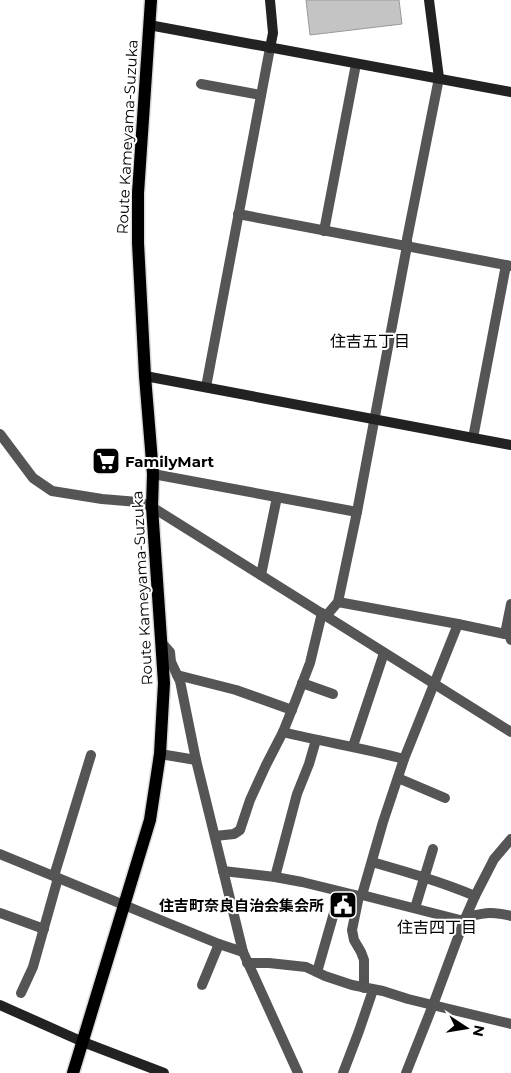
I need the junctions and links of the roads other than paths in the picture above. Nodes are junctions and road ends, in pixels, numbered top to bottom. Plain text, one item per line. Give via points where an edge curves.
1 (151, 0) edge
2 (270, 0) edge
3 (429, 0) edge
4 (149, 25) junction
5 (270, 48) junction
6 (356, 64) junction
7 (438, 78) junction
8 (201, 84) dead end
9 (511, 92) edge
10 (261, 95) junction
11 (238, 214) junction
12 (324, 231) junction
13 (407, 246) junction
14 (508, 265) edge
15 (145, 376) junction
16 (206, 387) junction
17 (373, 420) junction
18 (0, 434) edge
19 (473, 438) junction
20 (511, 446) edge
21 (153, 474) junction
22 (276, 497) junction
23 (152, 507) junction
24 (357, 512) junction
25 (262, 575) junction
26 (338, 602) junction
27 (511, 604) edge
28 (324, 615) junction
29 (458, 624) junction
30 (508, 637) edge
31 (162, 643) junction
32 (384, 653) junction
33 (177, 675) junction
34 (302, 683) junction
35 (433, 684) junction
36 (333, 694) dead end
37 (292, 710) junction
38 (283, 732) junction
39 (511, 732) edge
40 (316, 740) junction
41 (353, 746) junction
42 (160, 754) junction
43 (92, 755) dead end
44 (404, 759) junction
45 (196, 760) junction
46 (398, 778) junction
47 (445, 798) dead end
48 (215, 836) junction
49 (511, 839) edge
50 (433, 849) dead end
51 (0, 854) edge
52 (372, 862) junction
53 (223, 871) junction
54 (56, 877) junction
55 (275, 877) junction
56 (424, 877) junction
57 (340, 892) junction
58 (360, 896) junction
59 (475, 896) junction
60 (125, 906) junction
61 (415, 908) junction
62 (0, 913) edge
63 (511, 916) edge
64 (465, 919) junction
65 (44, 929) junction
66 (219, 944) junction
67 (242, 952) junction
68 (247, 963) junction
69 (317, 972) junction
70 (202, 985) dead end
71 (368, 989) junction
72 (21, 993) dead end
73 (0, 1005) edge
74 (434, 1005) junction
75 (511, 1024) edge
76 (83, 1042) junction
77 (73, 1073) edge
78 (164, 1073) edge
79 (298, 1073) edge
80 (342, 1073) edge
81 (406, 1073) edge

1 - 4 main road, Route Kameyama-Suzuka
2 - 5 street via 273,33
3 - 7 street
4 - 5 street
4 - 15 main road, Route Kameyama-Suzuka via 138,193
5 - 6 street
5 - 10 street
6 - 7 street
6 - 12 street
7 - 9 street
7 - 13 street
8 - 10 street
10 - 11 street
11 - 12 street
11 - 16 street
12 - 13 street
13 - 14 street
13 - 17 street
14 - 19 street
15 - 16 street
15 - 21 main road, Route Kameyama-Suzuka
16 - 17 street
17 - 19 street
17 - 24 street
18 - 23 street via 33,478 52,491 138,502
19 - 20 street
21 - 22 street
21 - 23 main road, Route Kameyama-Suzuka
22 - 24 street
22 - 25 street
23 - 25 street
23 - 31 main road, Route Kameyama-Suzuka
24 - 26 street
25 - 28 street
26 - 28 street
26 - 29 street
27 - 30 street
28 - 32 street
28 - 34 street
29 - 30 street
29 - 35 street
31 - 33 street via 170,652
31 - 42 main road, Route Kameyama-Suzuka via 164,683
32 - 35 street
32 - 41 street
33 - 37 street via 236,690
33 - 45 street
34 - 36 street
34 - 37 street
35 - 39 street
35 - 44 street
37 - 38 street
38 - 40 street
38 - 48 street via 250,800 240,830
40 - 41 street
40 - 55 street via 297,794
41 - 44 street
42 - 45 street
42 - 60 main road, Route Kameyama-Suzuka via 150,820
43 - 54 street
44 - 46 street
45 - 48 street
46 - 47 street
46 - 52 street
48 - 53 street
49 - 59 street via 494,860
50 - 56 street
51 - 54 street
52 - 56 street
52 - 58 street
53 - 55 street
53 - 67 street
54 - 60 street
54 - 65 street
55 - 57 street
56 - 59 street
56 - 61 street
57 - 58 street
57 - 69 street
58 - 61 street
58 - 71 street via 352,930 364,960
59 - 64 street
60 - 66 street
60 - 76 main road, Route Kameyama-Suzuka
61 - 64 street
62 - 65 street
63 - 64 street via 487,912
64 - 74 street
65 - 72 street
66 - 67 street
66 - 70 street
67 - 68 street
68 - 69 street via 306,967
68 - 79 street
69 - 71 street
71 - 74 street
71 - 80 street via 359,1032
73 - 76 street
74 - 75 street
74 - 81 street
76 - 77 main road, Route Kameyama-Suzuka
76 - 78 street

